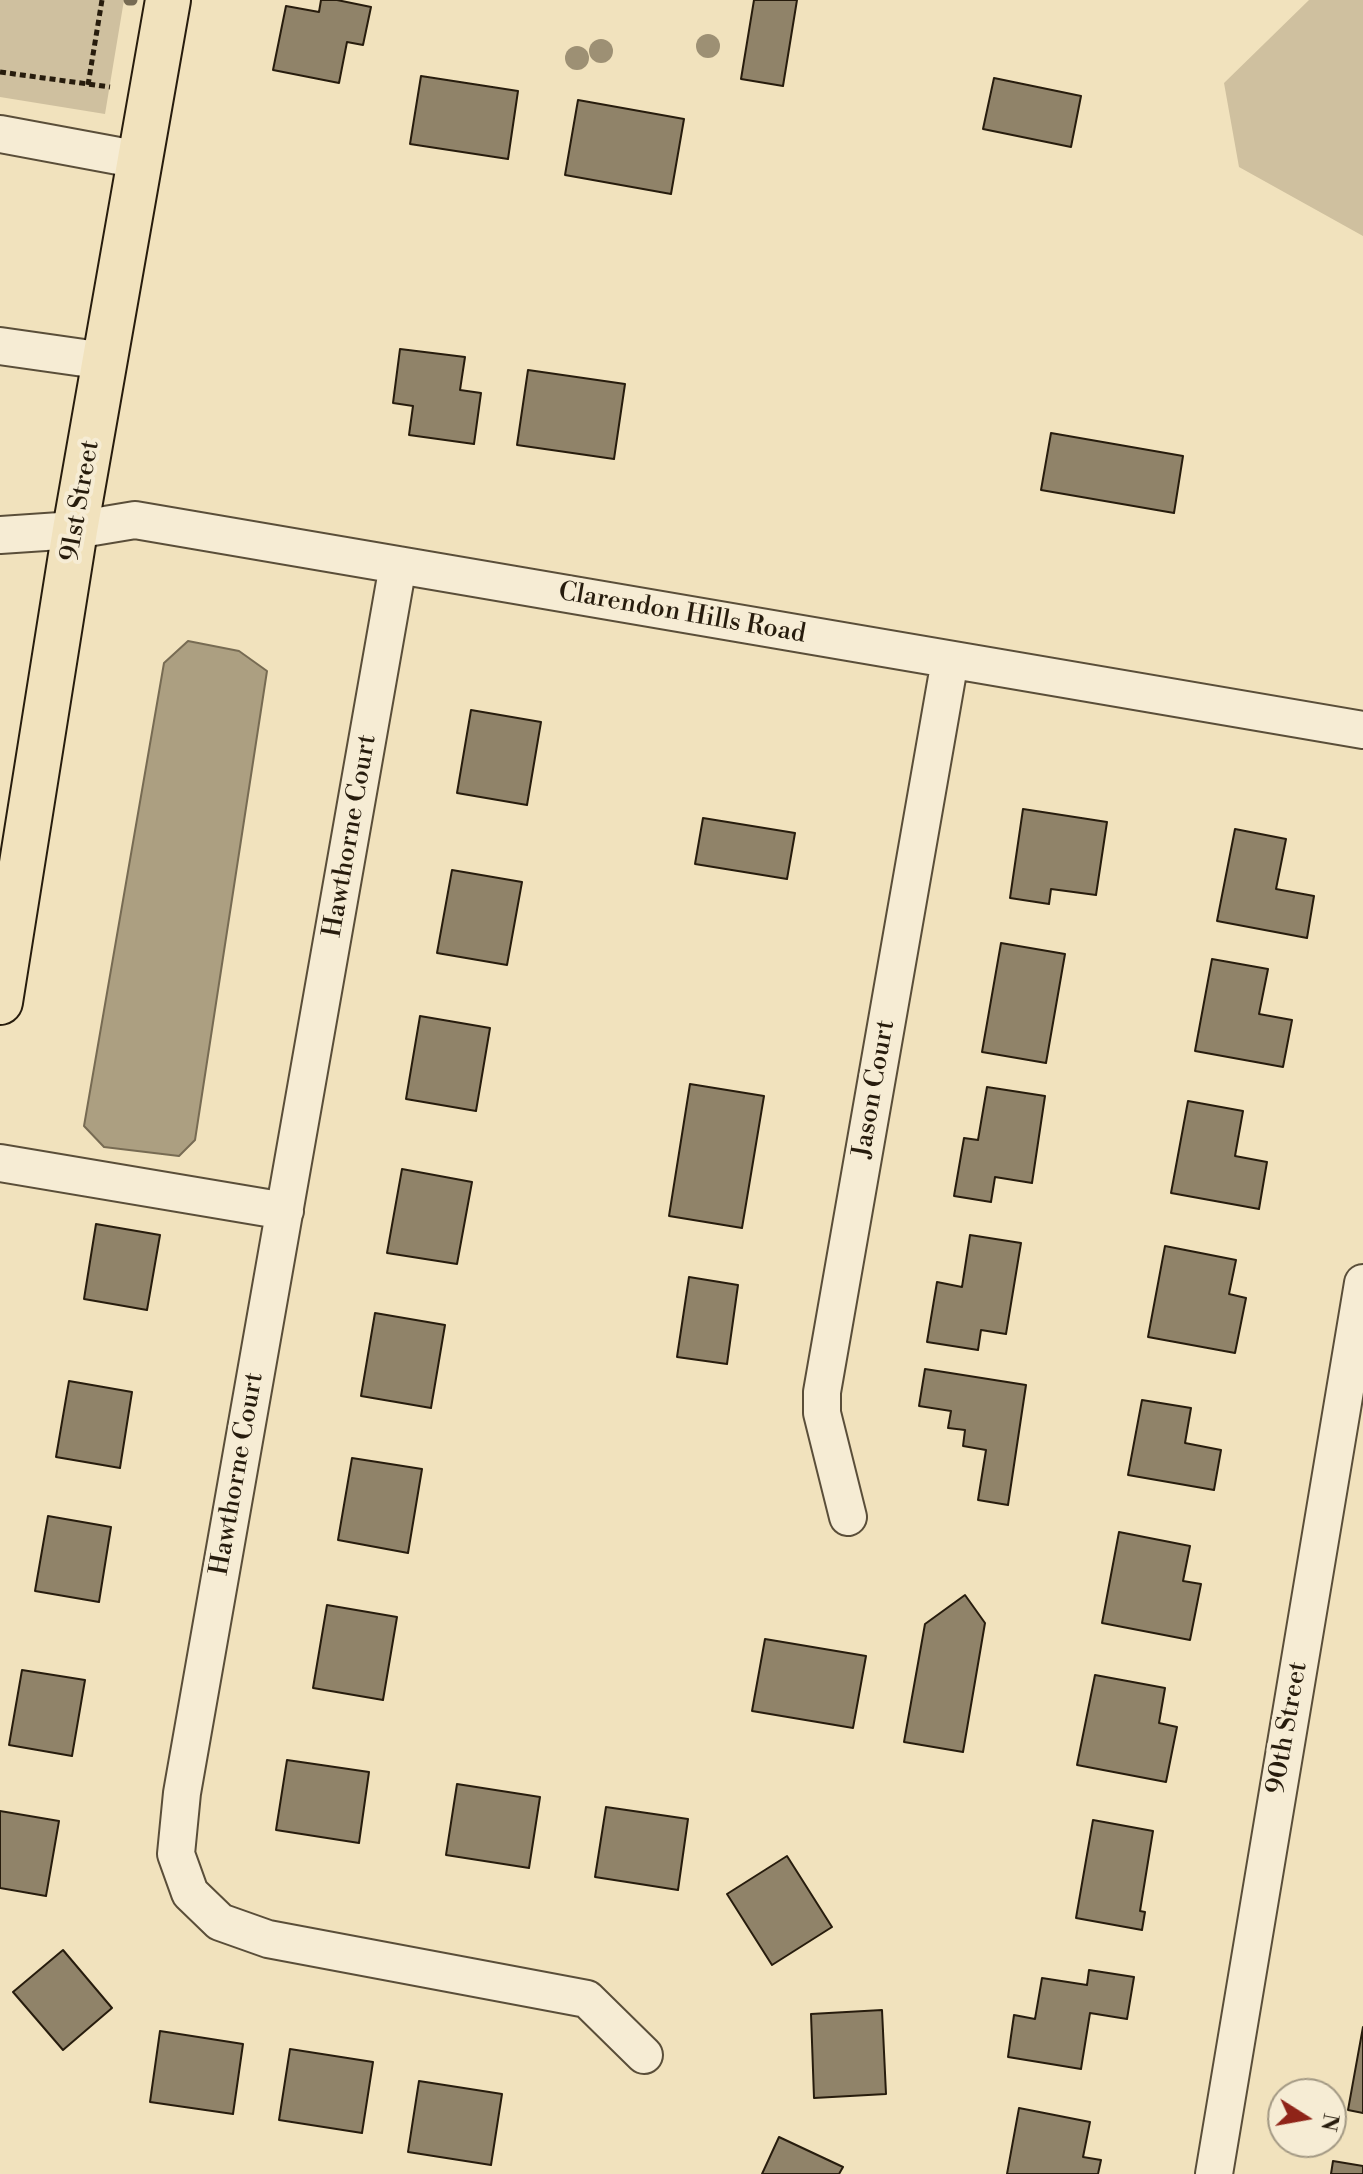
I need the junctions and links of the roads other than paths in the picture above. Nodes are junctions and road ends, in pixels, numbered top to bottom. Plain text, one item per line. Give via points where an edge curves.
1 (168, 0) edge
2 (0, 134) edge
3 (140, 160) junction
4 (0, 346) edge
5 (105, 361) junction
6 (75, 530) junction
7 (0, 535) edge
8 (398, 565) junction
9 (950, 660) junction
10 (1363, 730) edge
11 (0, 1002) edge
12 (0, 1163) edge
13 (285, 1211) junction
14 (1363, 1283) edge
15 (848, 1517) dead end
16 (644, 2055) dead end
17 (1214, 2174) edge

1 - 3 main road, 91st Street
2 - 3 street
3 - 5 main road, 91st Street
4 - 5 street
5 - 6 main road, 91st Street
6 - 7 street, Clarendon Hills Road
6 - 8 street, Clarendon Hills Road via 135,520
6 - 11 main road, 91st Street
8 - 9 street, Clarendon Hills Road
8 - 13 street, Hawthorne Court
9 - 10 street, Clarendon Hills Road
9 - 15 street, Jason Court via 822,1392 822,1413
12 - 13 street
13 - 16 street, Hawthorne Court via 182,1793 176,1854 190,1893 220,1922 268,1939 587,1999
14 - 17 street, 90th Street

